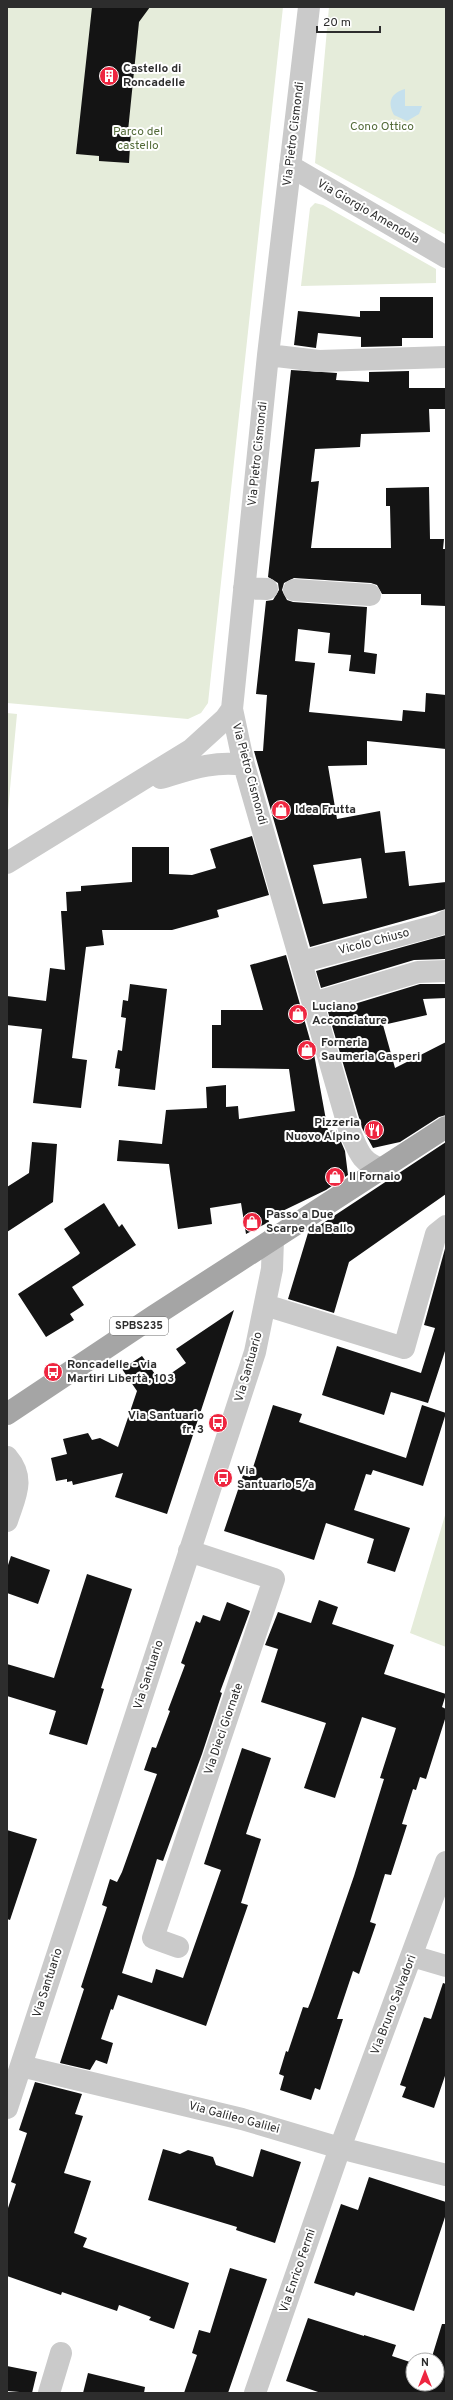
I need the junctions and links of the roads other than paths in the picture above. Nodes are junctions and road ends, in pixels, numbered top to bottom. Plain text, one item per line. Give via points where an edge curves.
1 (309, 7) edge
2 (290, 166) junction
3 (446, 257) edge
4 (268, 356) junction
5 (446, 357) edge
6 (244, 588) junction
7 (267, 589) dead end
8 (294, 590) dead end
9 (370, 594) dead end
10 (232, 709) junction
11 (236, 733) junction
12 (205, 765) junction
13 (244, 765) junction
14 (122, 793) junction
15 (7, 863) edge
16 (446, 921) edge
17 (301, 962) junction
18 (446, 970) edge
19 (313, 1003) junction
20 (446, 1127) edge
21 (381, 1169) junction
22 (446, 1226) edge
23 (273, 1239) junction
24 (265, 1305) junction
25 (7, 1414) edge
26 (7, 1457) edge
27 (7, 1521) edge
28 (189, 1551) junction
29 (446, 1862) edge
30 (178, 1947) dead end
31 (412, 1956) junction
32 (446, 1966) edge
33 (21, 2066) junction
34 (7, 2108) edge
35 (340, 2148) junction
36 (446, 2175) edge
37 (61, 2353) dead end
38 (49, 2393) edge
39 (255, 2393) edge

1 - 2 street, Via Pietro Cismondi
2 - 3 street, Via Giorgio Amendola
2 - 4 street, Via Pietro Cismondi
4 - 5 street via 319,361
4 - 6 street, Via Pietro Cismondi
6 - 7 street
6 - 10 street, Via Pietro Cismondi
8 - 9 street
10 - 11 street, Via Pietro Cismondi
10 - 14 street via 192,750
11 - 12 street via 229,752
11 - 13 street, Via Pietro Cismondi
12 - 13 street
12 - 14 street
13 - 17 street, Via Pietro Cismondi
14 - 15 street
16 - 17 street, Vicolo Chiuso
17 - 19 street, Via Pietro Cismondi
18 - 19 street via 418,972
19 - 21 street, Via Pietro Cismondi via 350,1132 360,1155 368,1164
20 - 21 main road, SPBS235
21 - 23 main road, SPBS235
22 - 24 street via 436,1234 404,1348
23 - 24 street, Via Santuario via 272,1269
23 - 25 main road, SPBS235
24 - 28 street, Via Santuario via 255,1352
26 - 27 street via 15,1467 19,1482
28 - 30 street, Via Dieci Giornate via 274,1579 153,1938
28 - 33 street, Via Santuario
29 - 31 street, Via Bruno Salvadori
31 - 32 street
31 - 35 street, Via Bruno Salvadori
33 - 34 street, Via Santuario
33 - 35 street, Via Galileo Galilei via 242,2119
35 - 36 street, Via Galileo Galilei
35 - 39 street, Via Enrico Fermi
37 - 38 street

